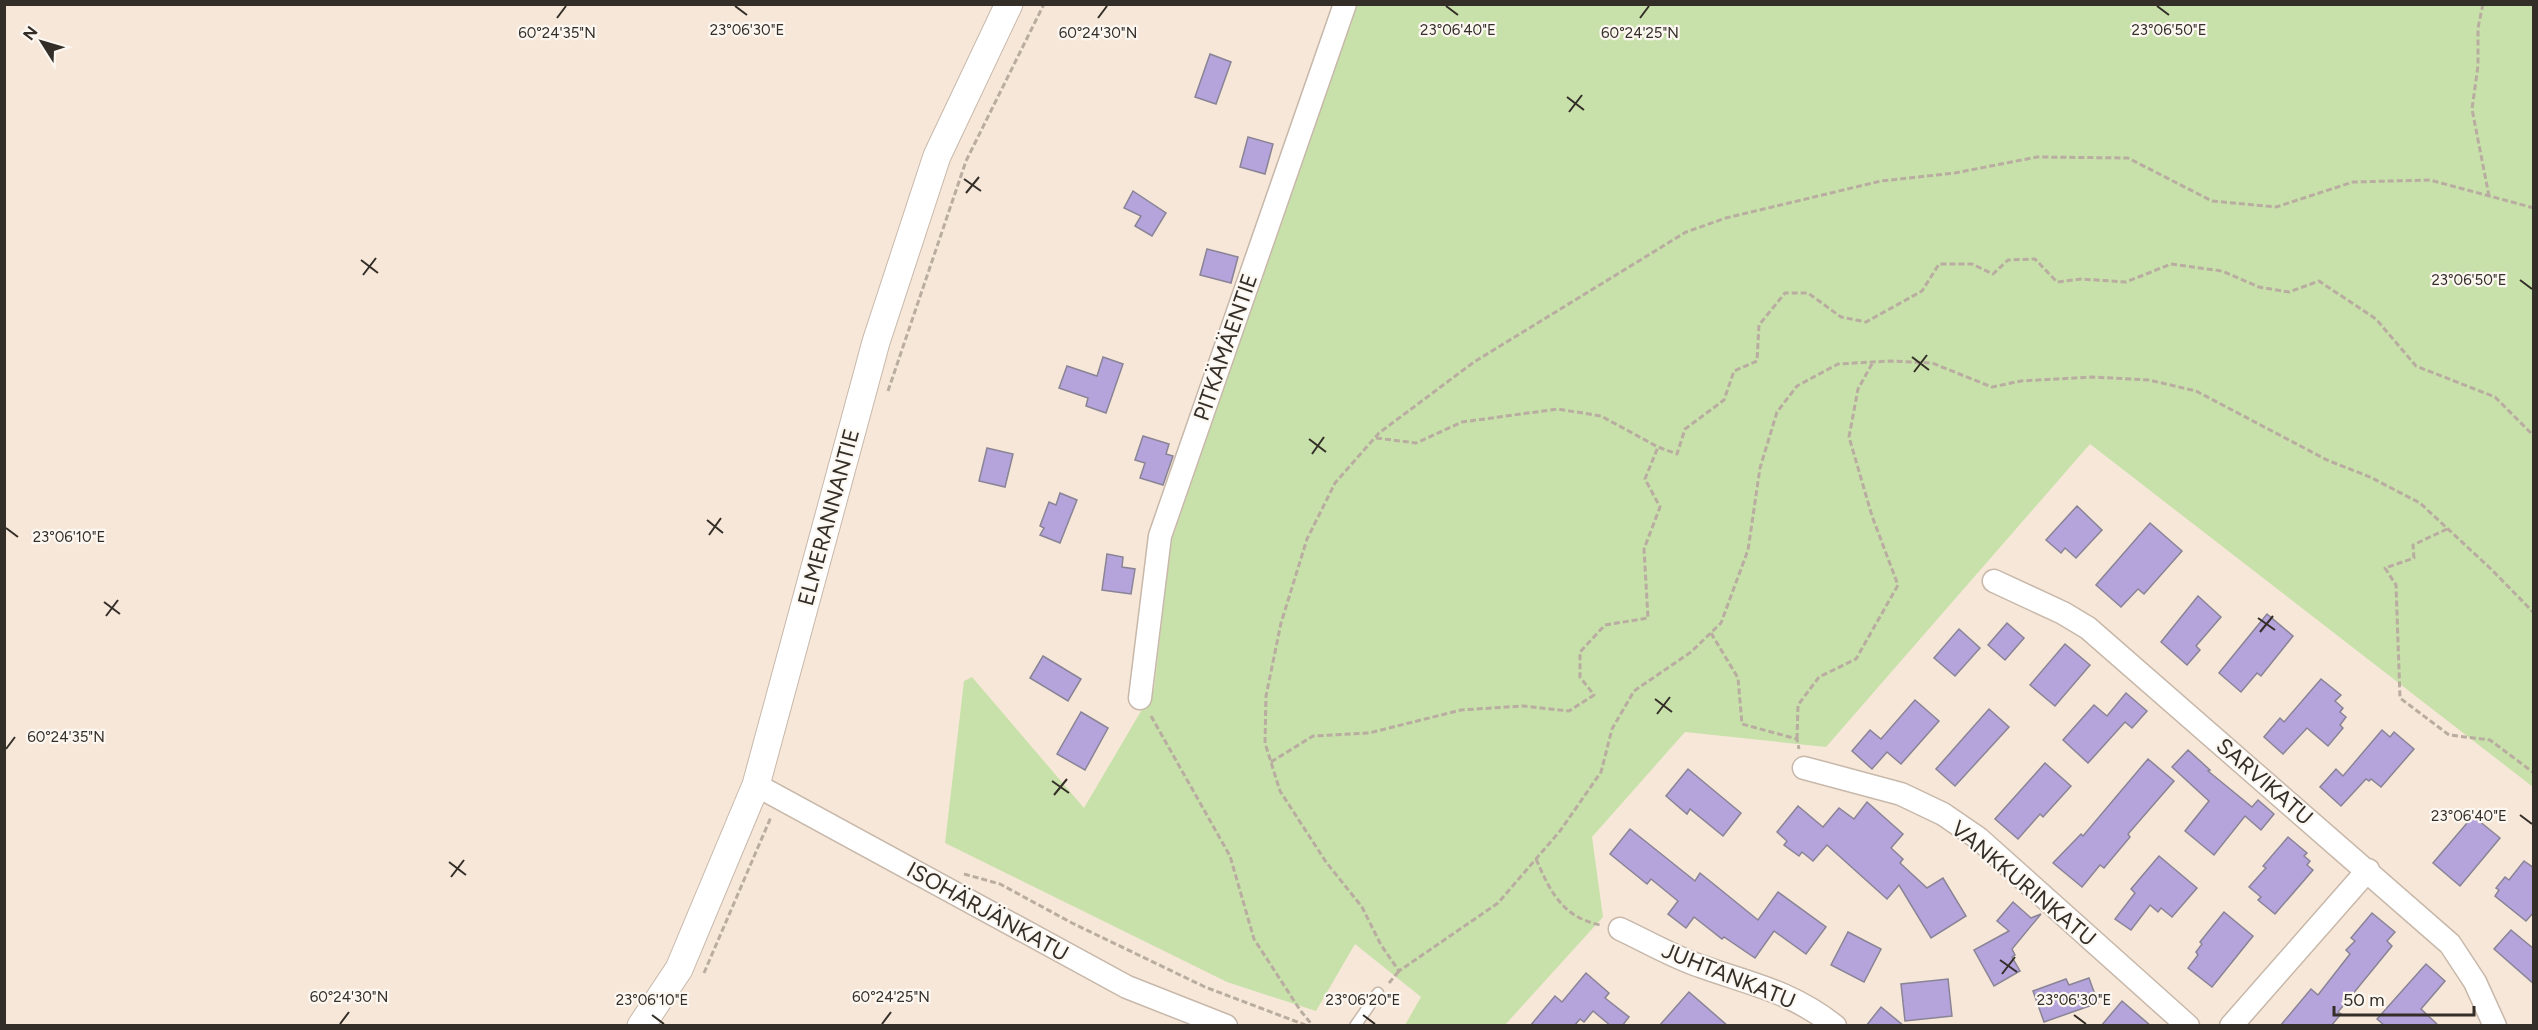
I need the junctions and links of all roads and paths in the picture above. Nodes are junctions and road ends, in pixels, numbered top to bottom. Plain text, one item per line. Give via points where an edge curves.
1 (1009, 4) edge
2 (1044, 4) edge
3 (1346, 4) edge
4 (2483, 4) edge
5 (2488, 196) junction
6 (2534, 208) edge
7 (1873, 362) junction
8 (885, 402) dead end
9 (2534, 436) edge
10 (1376, 438) junction
11 (1658, 447) junction
12 (2447, 528) junction
13 (1994, 581) dead end
14 (2534, 613) edge
15 (1711, 633) junction
16 (1140, 698) joint
17 (1797, 739) junction
18 (1271, 762) junction
19 (1804, 768) joint
20 (2534, 773) edge
21 (767, 791) junction
22 (1536, 859) junction
23 (2368, 870) junction
24 (962, 873) dead end
25 (1620, 929) joint
26 (701, 980) dead end
27 (1378, 993) dead end
28 (641, 1026) edge
29 (1226, 1026) edge
30 (1308, 1026) edge
31 (1313, 1026) edge
32 (1355, 1026) edge
33 (1835, 1026) edge
34 (2188, 1026) edge
35 (2231, 1026) edge
36 (2495, 1026) edge

1 - 21 street, ELMERANNANTIE via 937,156 876,342
2 - 8 path via 966,161
3 - 16 street, PITKÄMÄENTIE via 1160,536
4 - 5 path via 2472,109
5 - 6 path
5 - 10 path via 2430,180 2353,182 2276,207 2212,201 2128,159 2105,158 2037,157 1955,173 1881,181 1726,218 1686,232 1474,362
7 - 12 path via 1932,363 1992,387 2021,381 2091,377 2149,380 2196,391 2327,460 2420,503
7 - 15 path via 1838,364 1797,386 1777,412 1760,468 1748,550 1721,623
7 - 17 path via 1858,389 1849,437 1898,585 1856,659 1819,677 1798,705
9 - 11 path via 2495,398 2416,366 2376,319 2319,281 2289,292 2259,287 2222,271 2171,264 2126,282 2057,282 2035,259 2008,260 1993,274 1972,264 1939,264 1922,291 1866,322 1841,316 1808,293 1785,293 1759,325 1757,361 1734,371 1724,400 1685,429 1677,454
10 - 11 path via 1416,442 1462,423 1558,409 1601,416
10 - 18 path via 1335,483 1307,539 1281,623 1266,696 1265,743
11 - 18 path via 1645,479 1660,507 1644,549 1648,618 1605,625 1580,652 1580,677 1594,695 1569,711 1523,706 1461,710 1370,733 1313,736
12 - 14 path
12 - 20 path via 2413,544 2414,558 2385,568 2396,585 2400,698 2449,735 2490,740
13 - 23 street, SARVIKATU via 2088,628
15 - 17 path via 1738,678 1742,724
15 - 22 path via 1691,652 1634,691 1612,729 1601,772
16 - 31 path via 1230,856 1254,939
17 - 19 path
18 - 22 path via 1280,791 1326,862 1362,907 1399,971 1498,903
19 - 34 street, VANKKURINKATU via 1901,794 1943,814 1978,838
21 - 26 path via 767,830
21 - 28 street, ELMERANNANTIE via 679,969
21 - 29 street, ISOHÄRJÄNKATU via 1127,987
22 - 25 path via 1553,897 1585,922
23 - 35 street
23 - 36 street, SARVIKATU via 2450,944 2475,982
24 - 30 path via 1000,884 1205,987
25 - 33 street, JUHTANKATU via 1699,966 1754,982 1814,1009
27 - 32 lane

